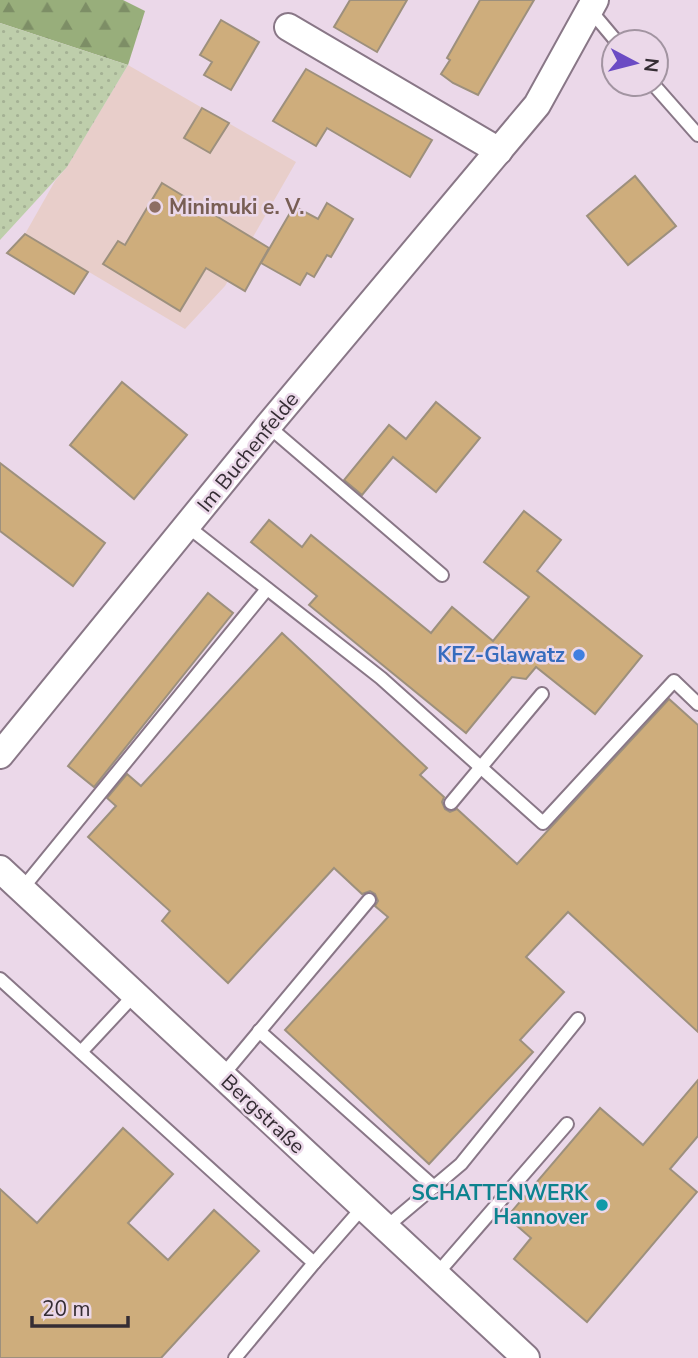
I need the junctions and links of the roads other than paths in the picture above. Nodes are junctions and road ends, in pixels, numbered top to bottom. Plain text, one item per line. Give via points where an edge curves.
1 (593, 6) edge
2 (288, 27) dead end
3 (608, 28) edge
4 (665, 98) edge
5 (698, 135) edge
6 (499, 151) junction
7 (268, 426) junction
8 (187, 526) junction
9 (442, 575) dead end
10 (267, 589) junction
11 (542, 694) dead end
12 (698, 704) edge
13 (0, 755) edge
14 (480, 767) junction
15 (450, 803) dead end
16 (8, 883) edge
17 (369, 900) dead end
18 (0, 979) edge
19 (135, 994) junction
20 (578, 1019) dead end
21 (259, 1031) junction
22 (81, 1052) junction
23 (222, 1076) junction
24 (568, 1124) dead end
25 (434, 1186) junction
26 (363, 1207) junction
27 (385, 1228) junction
28 (314, 1263) junction
29 (436, 1275) junction
30 (235, 1358) edge
31 (526, 1358) edge

1 - 3 lane
1 - 6 street, Im Buchenfelde via 537,106
2 - 6 street
4 - 5 lane
6 - 7 street, Im Buchenfelde
7 - 8 street, Im Buchenfelde
7 - 9 lane
8 - 10 lane
8 - 13 street, Im Buchenfelde
10 - 14 lane via 381,678
10 - 16 lane
11 - 14 lane
12 - 14 lane via 674,681 543,823
14 - 15 lane
16 - 19 street, Bergstraße
17 - 21 lane
18 - 22 lane
19 - 22 lane
19 - 23 street, Bergstraße
20 - 25 lane via 461,1164
21 - 23 lane
21 - 25 lane
22 - 28 lane
23 - 26 street, Bergstraße
24 - 29 lane
25 - 27 lane
26 - 27 street, Bergstraße
26 - 28 lane
27 - 29 street, Bergstraße
28 - 30 lane
29 - 31 street, Bergstraße

